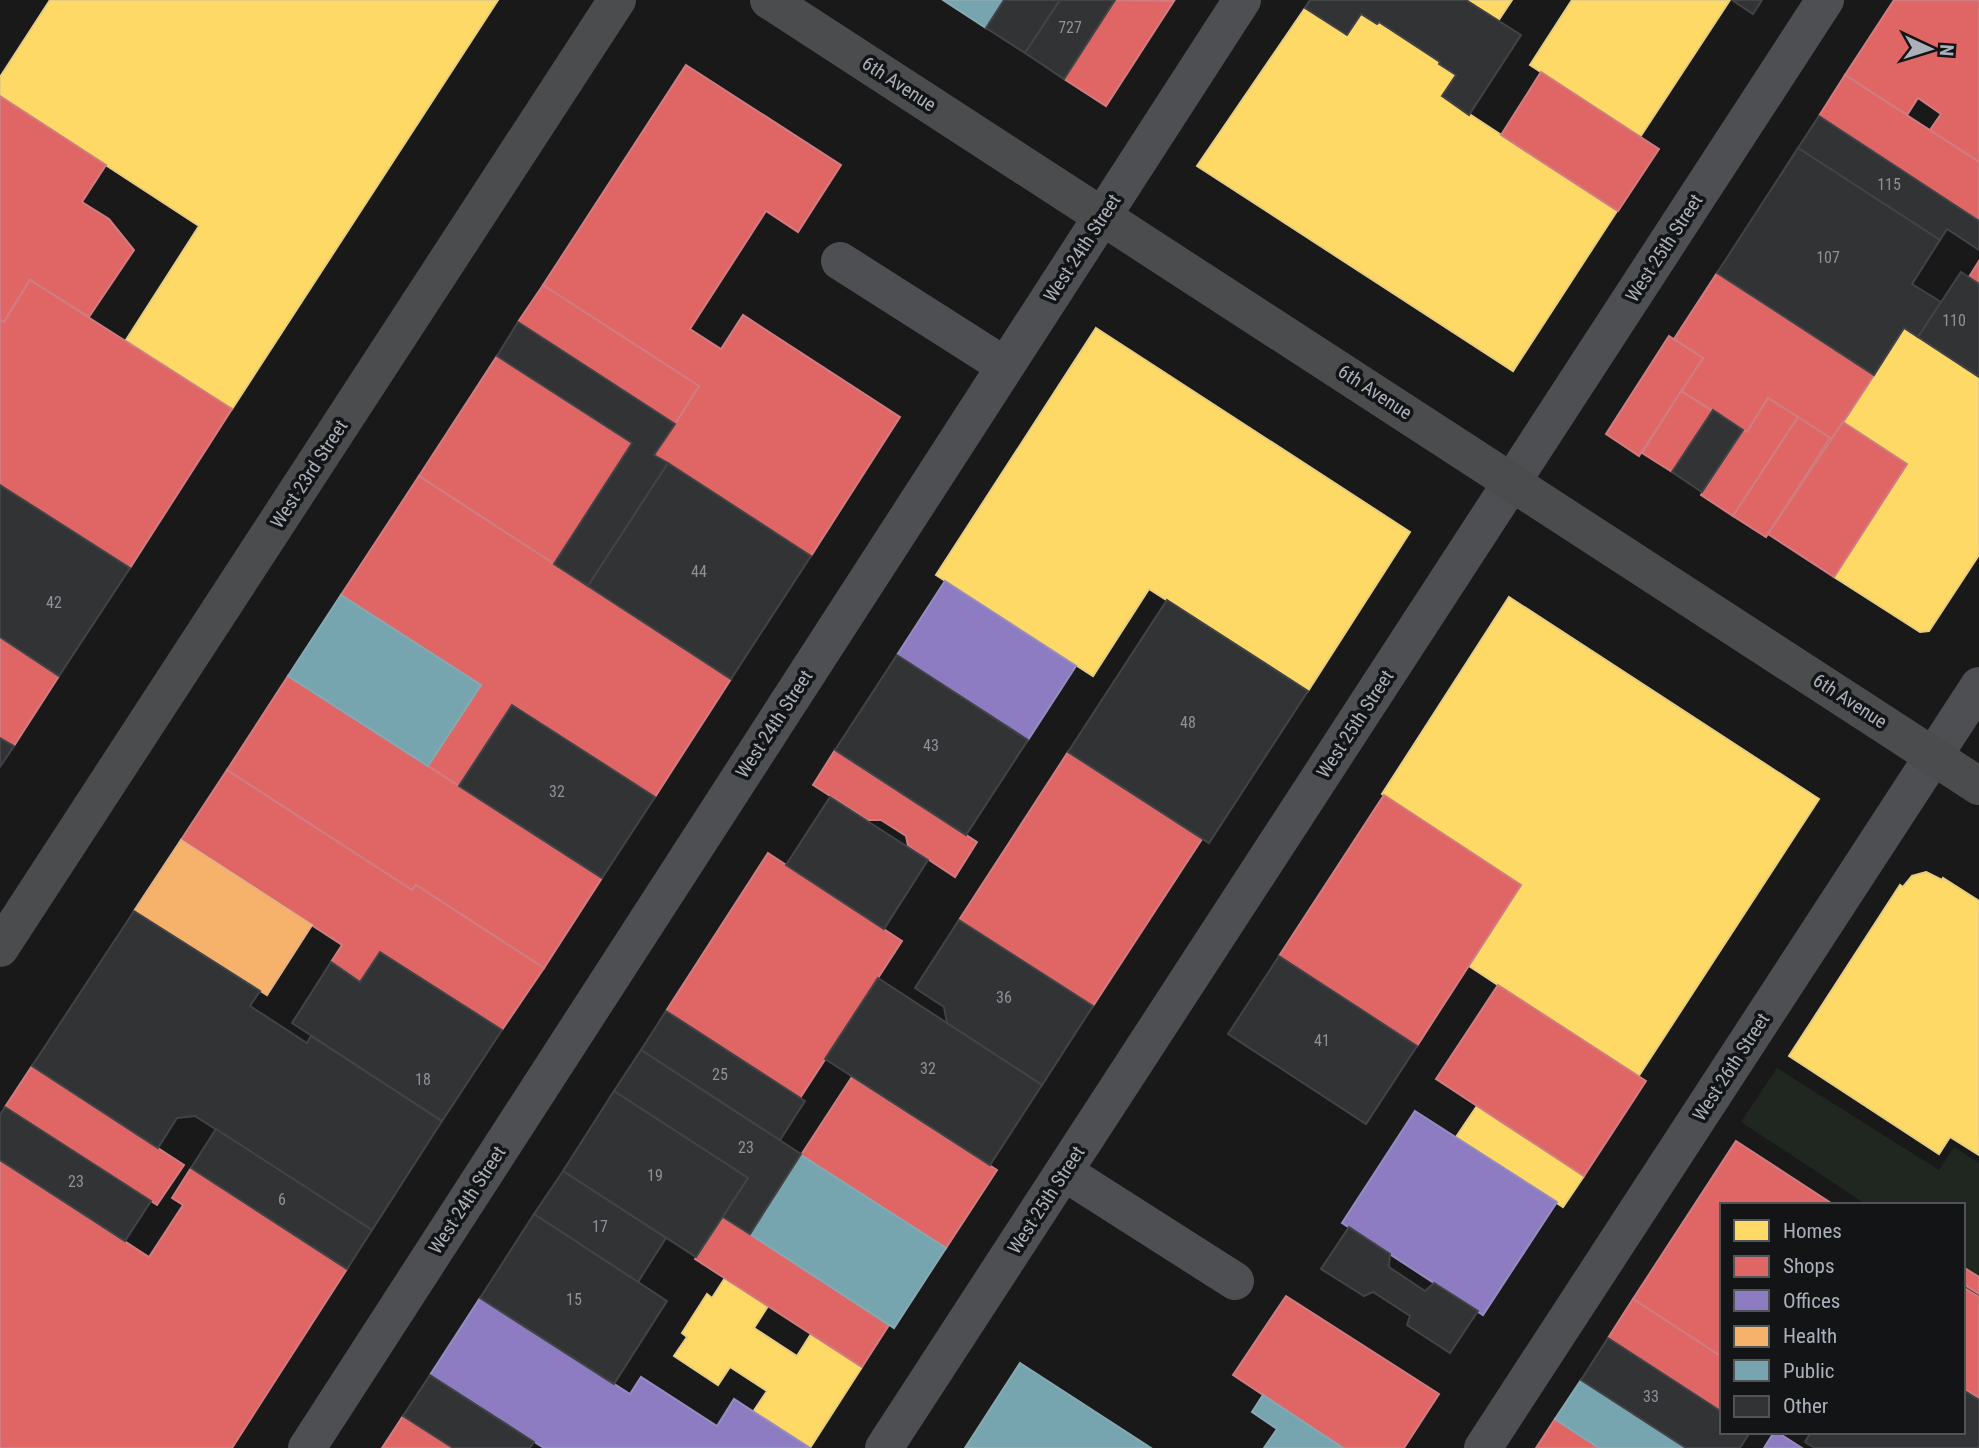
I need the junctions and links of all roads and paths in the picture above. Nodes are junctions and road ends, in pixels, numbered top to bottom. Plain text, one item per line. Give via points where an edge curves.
1 (617, 0) edge
2 (769, 0) edge
3 (1242, 0) edge
4 (1825, 0) edge
5 (1102, 216) junction
6 (840, 261) dead end
7 (1005, 366) junction
8 (1513, 481) junction
9 (1979, 686) edge
10 (1933, 755) junction
11 (1979, 786) edge
12 (0, 948) edge
13 (1064, 1172) junction
14 (1235, 1281) dead end
15 (307, 1448) edge
16 (884, 1448) edge
17 (1483, 1448) edge

1 - 12 main road, West 23rd Street
2 - 5 main road, 6th Avenue
3 - 5 street, West 24th Street
4 - 8 street, West 25th Street
5 - 7 street, West 24th Street
5 - 8 main road, 6th Avenue
6 - 7 street
7 - 15 street, West 24th Street
8 - 10 main road, 6th Avenue
8 - 13 street, West 25th Street
9 - 10 street, West 26th Street
10 - 11 main road, 6th Avenue
10 - 17 street, West 26th Street
13 - 14 street
13 - 16 street, West 25th Street

